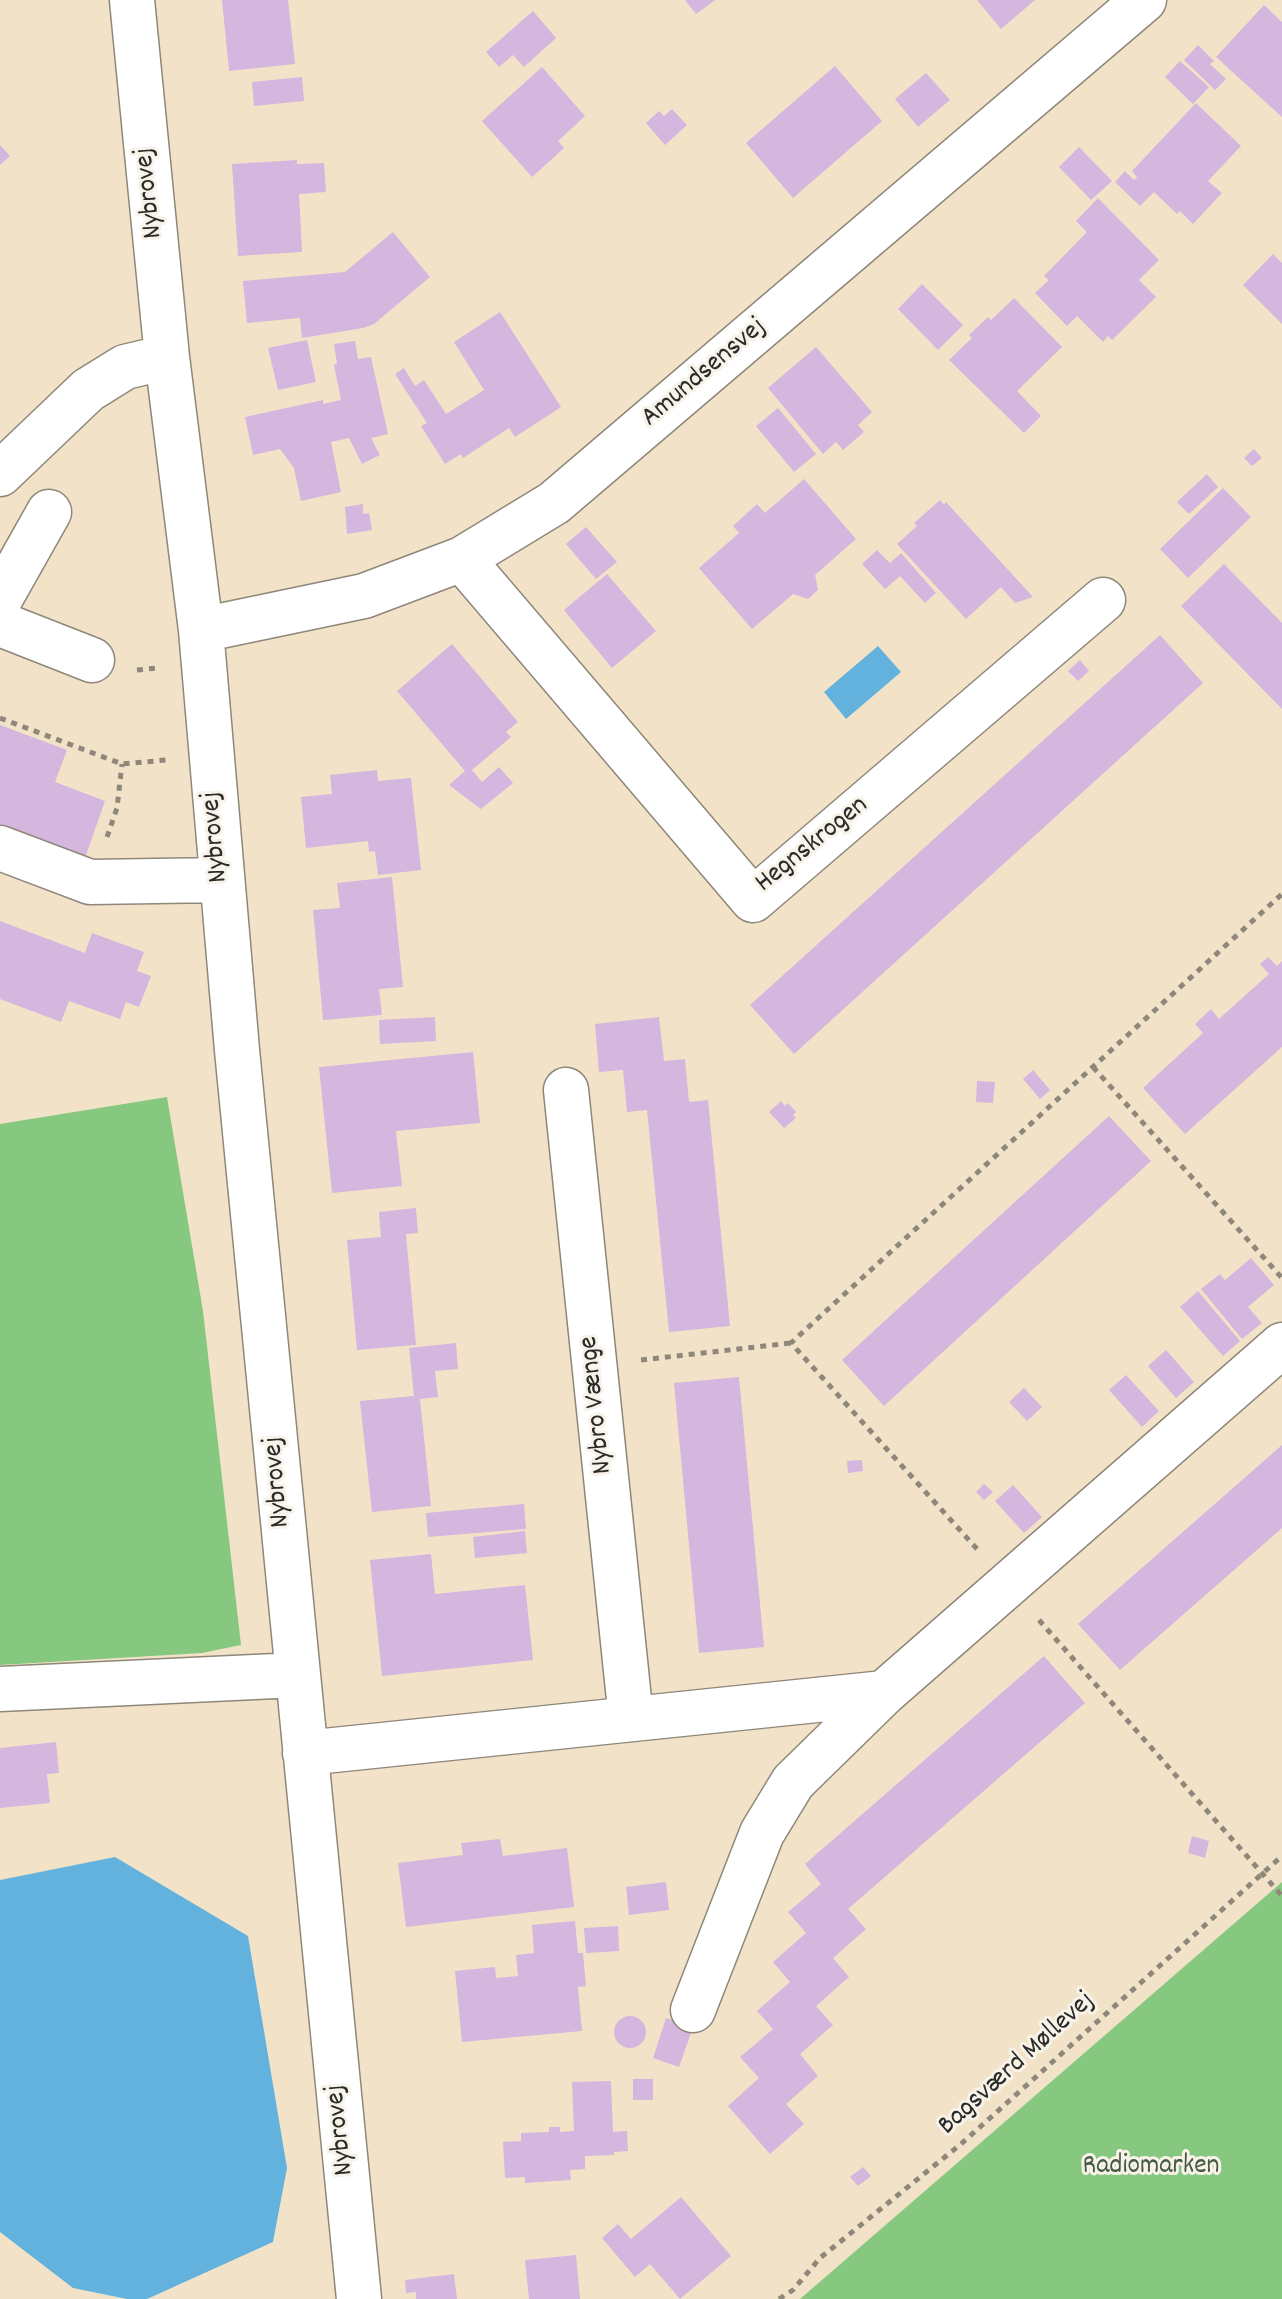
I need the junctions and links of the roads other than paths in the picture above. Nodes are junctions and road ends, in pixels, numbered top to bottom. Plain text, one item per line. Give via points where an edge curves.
1 (132, 0) edge
2 (1144, 0) edge
3 (167, 357) junction
4 (0, 474) edge
5 (49, 512) dead end
6 (462, 559) junction
7 (0, 599) edge
8 (1103, 600) dead end
9 (0, 624) edge
10 (202, 647) junction
11 (92, 660) road end
12 (0, 848) edge
13 (221, 880) junction
14 (566, 1090) dead end
15 (1282, 1345) edge
16 (297, 1675) junction
17 (0, 1689) edge
18 (884, 1693) junction
19 (631, 1719) junction
20 (305, 1753) junction
21 (693, 2010) dead end
22 (359, 2299) edge

1 - 3 street, Nybrovej
2 - 6 street, Amundsensvej via 554,503
3 - 4 street via 125,367 88,390
3 - 10 street, Nybrovej
5 - 7 street
6 - 8 street, Hegnskrogen via 753,900
6 - 10 street, Amundsensvej
9 - 11 street
10 - 13 street, Nybrovej
12 - 13 street via 90,882
13 - 16 street, Nybrovej
14 - 19 street, Nybro Vænge
15 - 18 street
16 - 17 street
16 - 20 street, Nybrovej
18 - 19 street
18 - 21 street via 793,1782 762,1833
19 - 20 street
20 - 22 street, Nybrovej

